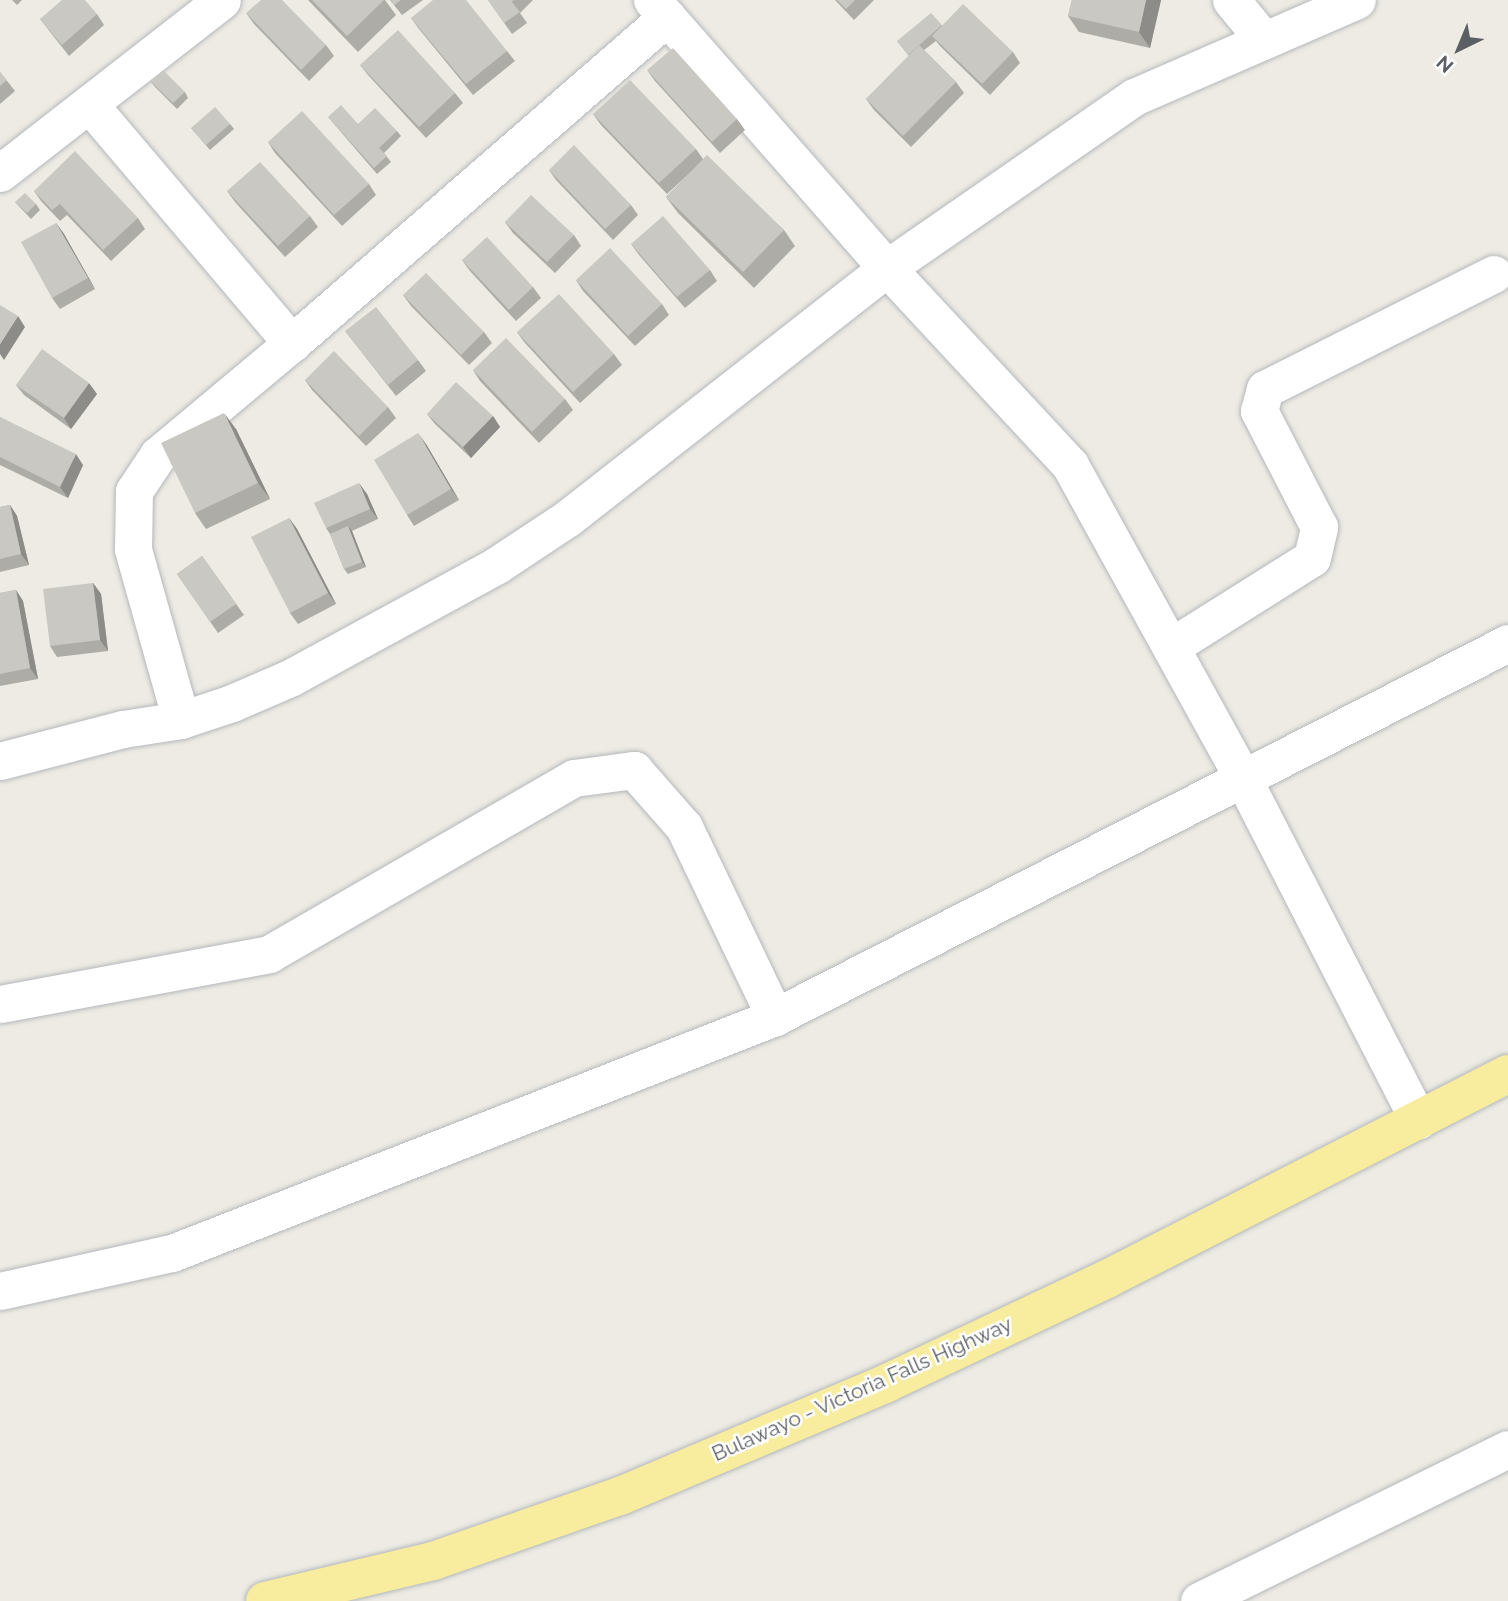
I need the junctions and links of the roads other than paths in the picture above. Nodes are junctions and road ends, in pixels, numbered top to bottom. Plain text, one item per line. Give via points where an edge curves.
1 (1231, 0) edge
2 (1357, 0) edge
3 (203, 6) edge
4 (659, 8) edge
5 (1264, 40) junction
6 (89, 104) junction
7 (0, 173) edge
8 (887, 268) junction
9 (1494, 274) dead end
10 (292, 344) junction
11 (1508, 643) edge
12 (1172, 646) junction
13 (181, 720) junction
14 (0, 761) edge
15 (1242, 777) junction
16 (0, 1004) edge
17 (775, 1017) junction
18 (1508, 1074) edge
19 (1418, 1120) junction
20 (0, 1290) edge
21 (1508, 1449) edge
22 (265, 1601) edge
23 (1199, 1601) edge

1 - 5 street
2 - 5 street
3 - 6 street
4 - 8 street
4 - 10 street
5 - 8 street via 1135,97
6 - 7 street
6 - 10 street
8 - 12 street via 1070,466
8 - 13 street via 568,518 497,565 292,677
9 - 12 street via 1265,389 1259,411 1319,527 1312,558
10 - 13 street via 158,455 134,491 133,549
11 - 15 street
12 - 15 street
13 - 14 street via 123,729
15 - 17 street
15 - 19 street
16 - 17 street via 269,954 574,778 634,770 684,827
17 - 20 street via 172,1253
18 - 19 highway, Bulawayo - Victoria Falls Highway
19 - 22 highway, Bulawayo - Victoria Falls Highway via 1107,1279 887,1383 620,1496 433,1561
21 - 23 street

